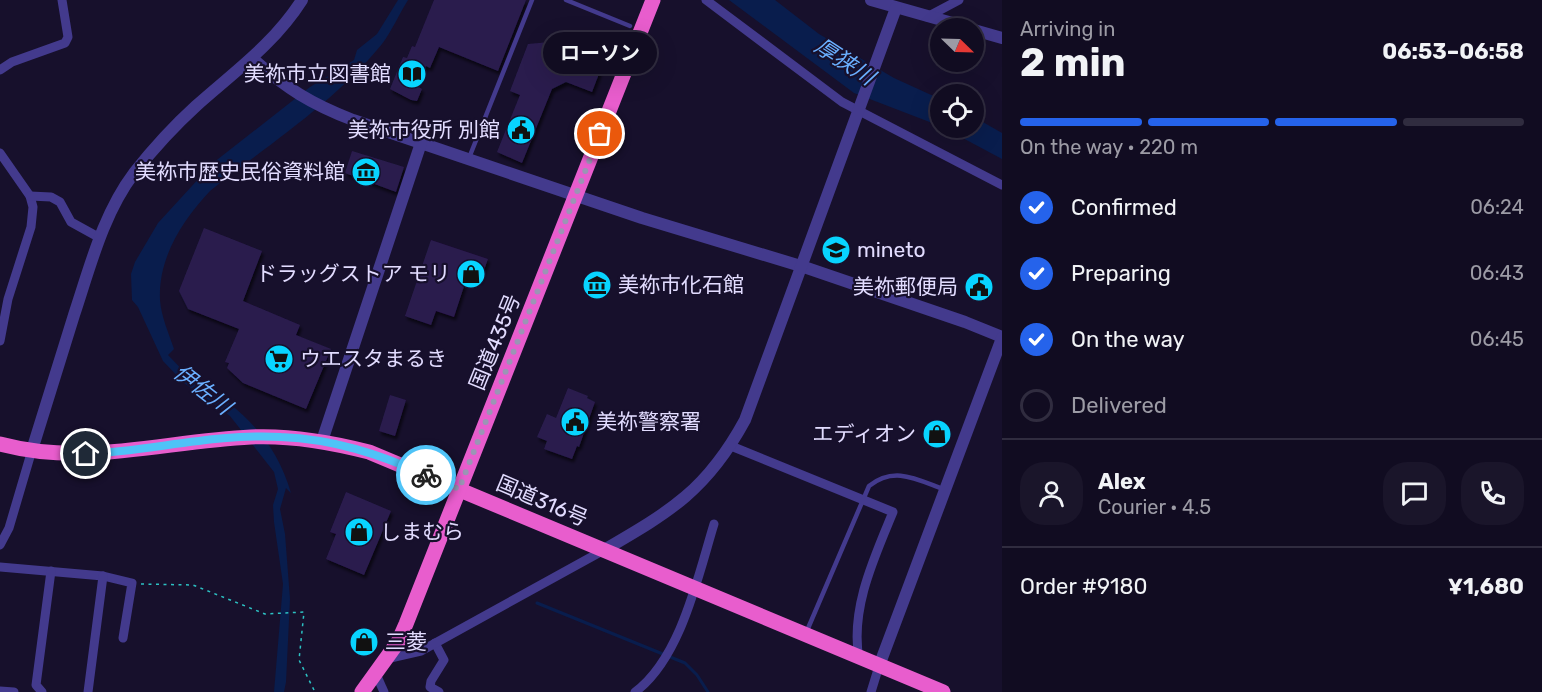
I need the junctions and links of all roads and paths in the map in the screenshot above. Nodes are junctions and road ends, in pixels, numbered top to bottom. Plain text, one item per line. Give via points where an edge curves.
1 (62, 0) edge
2 (302, 0) edge
3 (532, 0) edge
4 (566, 0) edge
5 (652, 0) edge
6 (706, 0) edge
7 (871, 0) edge
8 (959, 0) edge
9 (899, 5) edge
10 (927, 17) junction
11 (931, 18) edge
12 (630, 26) dead end
13 (984, 33) edge
14 (1002, 38) edge
15 (253, 58) junction
16 (0, 70) edge
17 (861, 107) junction
18 (421, 143) junction
19 (0, 153) edge
20 (469, 158) junction
21 (1002, 185) edge
22 (576, 194) junction
23 (30, 196) junction
24 (100, 237) junction
25 (804, 267) junction
26 (1002, 337) edge
27 (0, 341) edge
28 (322, 441) junction
29 (0, 444) edge
30 (731, 446) junction
31 (32, 450) junction
32 (459, 489) junction
33 (947, 491) junction
34 (862, 499) junction
35 (714, 524) dead end
36 (0, 545) edge
37 (604, 550) junction
38 (0, 567) edge
39 (51, 571) junction
40 (103, 576) junction
41 (132, 584) junction
42 (695, 588) junction
43 (805, 636) junction
44 (123, 638) dead end
45 (435, 644) junction
46 (386, 659) junction
47 (859, 659) junction
48 (879, 666) junction
49 (376, 674) junction
50 (0, 691) edge
51 (14, 692) edge
52 (42, 692) edge
53 (88, 692) edge
54 (315, 692) edge
55 (362, 692) edge
56 (384, 692) edge
57 (439, 692) edge
58 (635, 692) edge
59 (872, 692) edge
60 (943, 692) edge

1 - 16 street via 68,37 65,44
2 - 15 street
3 - 20 lane
4 - 12 lane
5 - 22 highway, 国道435号
6 - 17 street via 824,89
7 - 9 street
8 - 10 street
9 - 10 street
9 - 17 street
10 - 11 street
13 - 14 street
15 - 18 street via 287,89 324,109
15 - 24 street via 196,106 150,154 113,207
17 - 21 street
17 - 25 street
18 - 20 street
18 - 28 street
19 - 23 street
20 - 22 street
22 - 25 street
22 - 32 highway, 国道435号
23 - 24 street via 51,197 60,202 71,222
23 - 27 street via 32,226 8,299
24 - 31 street
25 - 26 street
25 - 30 street via 752,404
26 - 33 street
28 - 31 highway, 国道316号 via 279,436 118,453 58,454
28 - 32 highway, 国道316号 via 369,452
29 - 31 highway, 国道316号
30 - 34 street
30 - 37 street via 686,499
31 - 36 street via 9,528
32 - 37 highway, 国道316号
32 - 46 highway, 国道435号 via 398,642
33 - 34 lane via 893,474 869,486
33 - 48 street
34 - 43 lane
34 - 47 street via 893,512 867,577 856,640
35 - 42 street
37 - 42 highway, 国道316号
37 - 45 street
38 - 39 street
39 - 40 street
39 - 52 street via 36,685
40 - 41 street
40 - 53 street
41 - 44 street
41 - 54 path via 193,585 265,614 304,612 299,660
42 - 43 highway, 国道316号
42 - 58 street via 663,660
43 - 47 highway, 国道316号
45 - 46 street
45 - 57 street via 444,660 430,687
46 - 49 highway, 国道435号
47 - 48 highway, 国道316号
48 - 59 street
48 - 60 highway, 国道316号
49 - 55 highway, 国道435号
49 - 56 street
50 - 51 street

